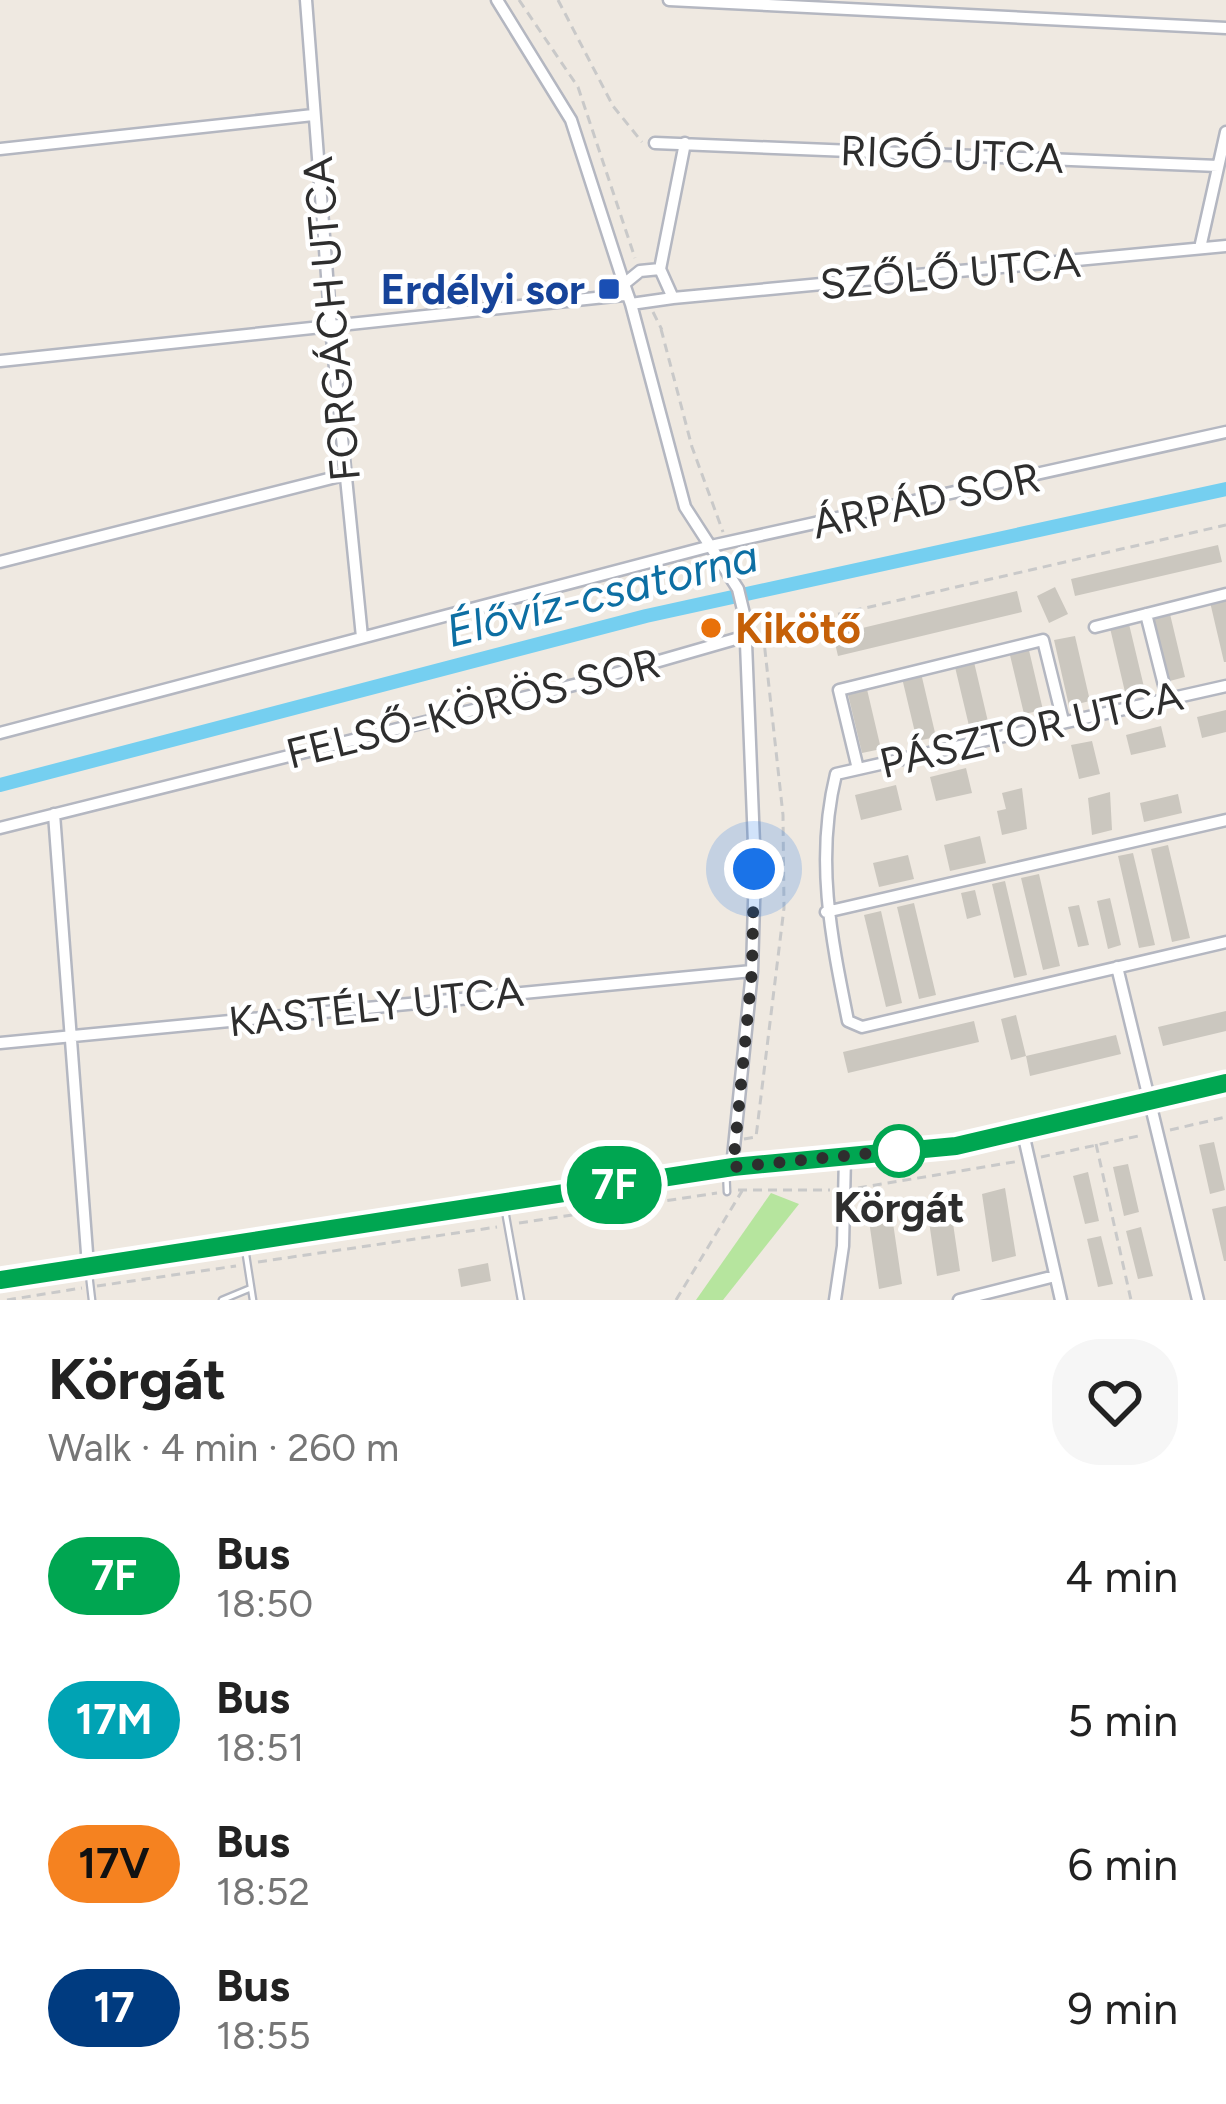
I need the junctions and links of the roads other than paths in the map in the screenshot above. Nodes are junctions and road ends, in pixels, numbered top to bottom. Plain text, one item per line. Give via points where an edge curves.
1 (307, 0) edge
2 (497, 0) edge
3 (669, 0) edge
4 (1226, 28) edge
5 (313, 115) junction
6 (1226, 132) edge
7 (655, 143) road end
8 (685, 143) junction
9 (0, 149) edge
10 (1218, 166) junction
11 (1226, 246) edge
12 (1200, 248) junction
13 (660, 269) junction
14 (626, 294) junction
15 (673, 298) junction
16 (331, 328) junction
17 (0, 361) edge
18 (1226, 432) edge
19 (344, 475) junction
20 (711, 547) junction
21 (0, 562) edge
22 (1226, 594) edge
23 (1146, 614) junction
24 (1094, 627) dead end
25 (746, 636) junction
26 (362, 637) junction
27 (1226, 686) edge
28 (1167, 697) junction
29 (1063, 721) junction
30 (0, 733) edge
31 (858, 769) junction
32 (54, 814) junction
33 (1226, 820) edge
34 (0, 828) edge
35 (826, 912) junction
36 (1226, 943) edge
37 (1117, 967) junction
38 (752, 971) junction
39 (68, 1038) junction
40 (0, 1043) edge
41 (1226, 1084) edge
42 (1153, 1100) junction
43 (1022, 1133) junction
44 (845, 1156) junction
45 (730, 1168) junction
46 (728, 1192) road end
47 (503, 1202) junction
48 (244, 1242) junction
49 (88, 1266) junction
50 (1055, 1276) junction
51 (0, 1280) edge
52 (251, 1288) junction
53 (92, 1300) edge
54 (222, 1300) edge
55 (253, 1300) edge
56 (521, 1300) edge
57 (835, 1300) edge
58 (959, 1300) edge
59 (1061, 1300) edge
60 (1198, 1300) edge

1 - 5 street, FORGÁCH UTCA
2 - 14 street via 571,120
3 - 4 street
5 - 9 street
5 - 16 street, FORGÁCH UTCA
6 - 10 street
7 - 8 street, RIGÓ UTCA
8 - 10 street, RIGÓ UTCA
8 - 13 street
10 - 12 street
11 - 12 street, SZŐLŐ UTCA
12 - 15 street, SZŐLŐ UTCA
13 - 14 street via 640,271
13 - 15 street
14 - 15 street, SZŐLŐ UTCA via 652,303
14 - 16 street, SZŐLŐ UTCA
14 - 20 street via 685,507
16 - 17 street, SZŐLŐ UTCA
16 - 19 street, FORGÁCH UTCA
18 - 20 street, ÁRPÁD SOR
19 - 21 street
19 - 26 street, FORGÁCH UTCA
20 - 25 street via 738,589
20 - 26 street, ÁRPÁD SOR
22 - 23 street
23 - 24 street
23 - 28 street
25 - 32 street, FELSŐ-KÖRÖS SOR
25 - 38 street
26 - 30 street, ÁRPÁD SOR
27 - 28 street, PÁSZTOR UTCA
28 - 29 street, PÁSZTOR UTCA
29 - 31 street, PÁSZTOR UTCA
29 - 31 street via 1043,640 839,690
31 - 35 street, PÁSZTOR UTCA via 836,774 826,814
32 - 34 street, FELSŐ-KÖRÖS SOR
32 - 39 street
33 - 35 street
35 - 37 street via 848,1022 862,1027
36 - 37 street
37 - 42 street
38 - 39 street, KASTÉLY UTCA
38 - 45 street
39 - 40 street, KASTÉLY UTCA
39 - 49 street
41 - 42 street
42 - 43 street
42 - 60 street
43 - 44 street
43 - 50 street
44 - 45 street
44 - 57 street
45 - 46 lane
45 - 47 street
47 - 48 street
47 - 56 lane
48 - 49 street
48 - 52 lane
49 - 51 street
49 - 53 lane
50 - 58 street
50 - 59 street
52 - 54 lane
52 - 55 lane

